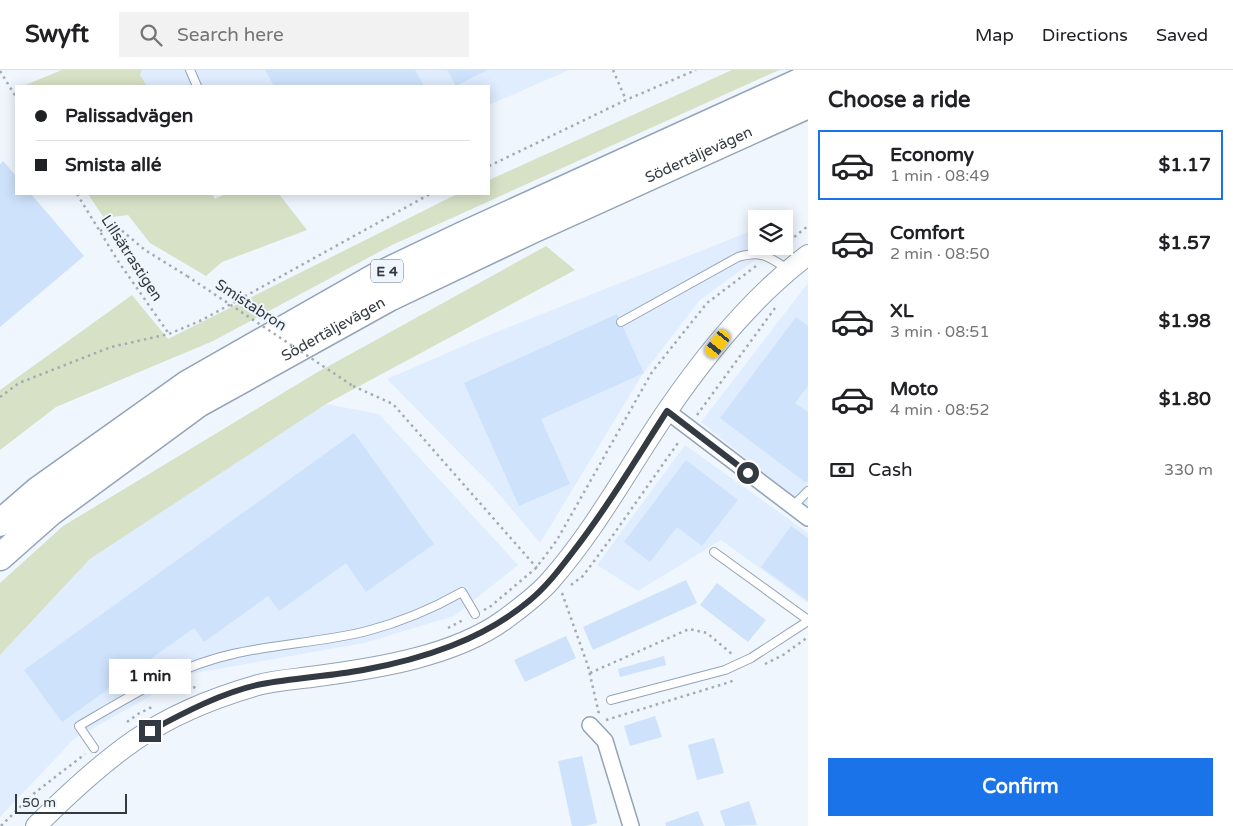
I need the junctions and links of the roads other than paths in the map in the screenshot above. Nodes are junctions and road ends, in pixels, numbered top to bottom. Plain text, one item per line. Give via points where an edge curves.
1 (190, 70) edge
2 (808, 78) edge
3 (198, 85) edge
4 (808, 105) edge
5 (808, 255) edge
6 (789, 270) junction
7 (621, 322) dead end
8 (667, 411) junction
9 (808, 491) edge
10 (793, 506) junction
11 (808, 518) edge
12 (0, 523) edge
13 (714, 552) dead end
14 (0, 557) edge
15 (475, 614) road end
16 (808, 620) edge
17 (611, 700) dead end
18 (590, 725) road end
19 (94, 748) road end
20 (36, 826) edge
21 (631, 826) edge

1 - 3 lane
2 - 12 highway, Södertäljevägen / E 4 via 376,277 187,384 38,490
4 - 14 highway, Södertäljevägen / E 4 via 388,298 198,404 51,512
5 - 6 street
6 - 7 lane via 758,253 738,257
6 - 8 street via 728,331
8 - 10 street
8 - 20 street via 597,522 530,601 500,622 450,647 408,660 260,685 181,714 135,740 74,789
9 - 10 lane
10 - 11 street
13 - 16 lane
15 - 19 lane via 462,592 425,612 366,631 232,654 191,667 79,726
16 - 17 lane via 751,658 725,670
18 - 21 street via 605,741

